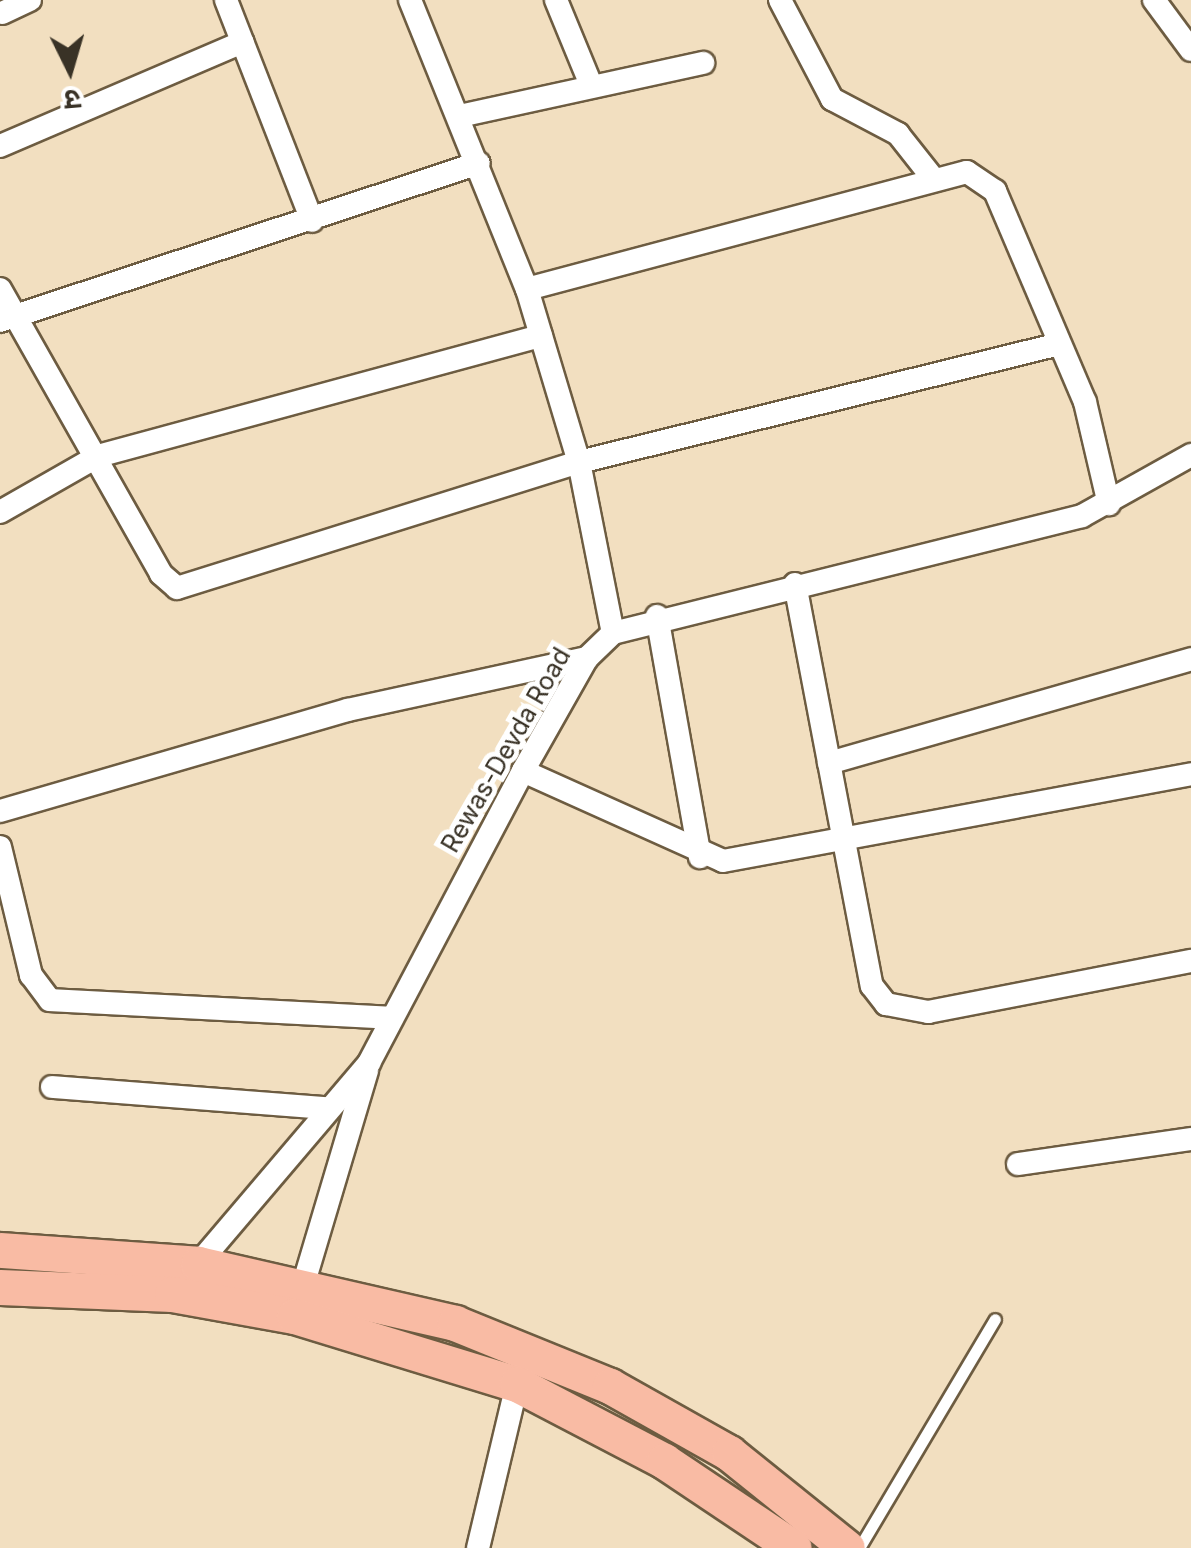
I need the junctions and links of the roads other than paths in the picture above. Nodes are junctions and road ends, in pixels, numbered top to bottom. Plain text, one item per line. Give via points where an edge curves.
1 (30, 0) edge
2 (226, 0) edge
3 (410, 0) edge
4 (556, 0) edge
5 (780, 0) edge
6 (1154, 0) edge
7 (2, 13) edge
8 (243, 42) junction
9 (1191, 50) edge
10 (703, 63) dead end
11 (591, 84) junction
12 (460, 116) junction
13 (0, 146) edge
14 (479, 163) junction
15 (932, 177) junction
16 (312, 220) junction
17 (0, 288) edge
18 (527, 289) junction
19 (8, 317) edge
20 (541, 336) junction
21 (1056, 345) junction
22 (1191, 455) edge
23 (98, 456) junction
24 (579, 462) junction
25 (1109, 504) junction
26 (0, 512) edge
27 (795, 584) junction
28 (657, 616) junction
29 (614, 633) junction
30 (587, 658) junction
31 (1191, 658) edge
32 (829, 763) junction
33 (523, 770) junction
34 (1191, 774) edge
35 (0, 811) edge
36 (844, 840) junction
37 (0, 847) edge
38 (700, 857) junction
39 (1191, 961) edge
40 (389, 1018) junction
41 (369, 1063) junction
42 (52, 1087) dead end
43 (328, 1108) junction
44 (1191, 1139) edge
45 (1018, 1164) dead end
46 (0, 1250) edge
47 (198, 1264) junction
48 (0, 1287) edge
49 (172, 1294) junction
50 (299, 1299) junction
51 (994, 1319) dead end
52 (516, 1384) junction
53 (478, 1548) edge
54 (794, 1548) edge
55 (847, 1548) edge
56 (859, 1548) edge

1 - 7 street
2 - 8 street
3 - 12 street
4 - 11 street
5 - 15 street via 832,98 898,134
6 - 9 street
8 - 13 street
8 - 16 street
10 - 11 street
11 - 12 street
12 - 14 street
14 - 16 street
14 - 18 street
15 - 18 street
15 - 21 street via 967,172 994,191
16 - 19 street
17 - 19 street
18 - 20 street
19 - 23 street
20 - 23 street
20 - 24 street
21 - 24 street
21 - 25 street via 1086,402
22 - 25 street, Rewas-Devda Road
23 - 24 street via 160,574 177,588 198,588
23 - 26 street
24 - 29 street
25 - 27 street, Rewas-Devda Road
27 - 28 street, Rewas-Devda Road
27 - 32 street
28 - 29 street, Rewas-Devda Road
28 - 38 street
29 - 30 street, Rewas-Devda Road
30 - 33 street, Rewas-Devda Road
30 - 35 street via 348,710
31 - 32 street
32 - 36 street
33 - 38 street
33 - 40 street, Rewas-Devda Road
34 - 36 street
36 - 38 street via 724,861
36 - 39 street via 872,986 902,1012
37 - 40 street via 31,975 50,1000
40 - 41 street, Rewas-Devda Road
41 - 43 street, Rewas-Devda Road
41 - 50 street
42 - 43 street
43 - 47 street, Rewas-Devda Road
44 - 45 street
46 - 47 main road
47 - 49 street, Rewas-Devda Road
47 - 50 main road
48 - 49 main road
49 - 50 main road
50 - 52 main road
50 - 55 main road via 455,1323 610,1386 729,1453
51 - 56 lane
52 - 53 street
52 - 54 main road via 664,1461

